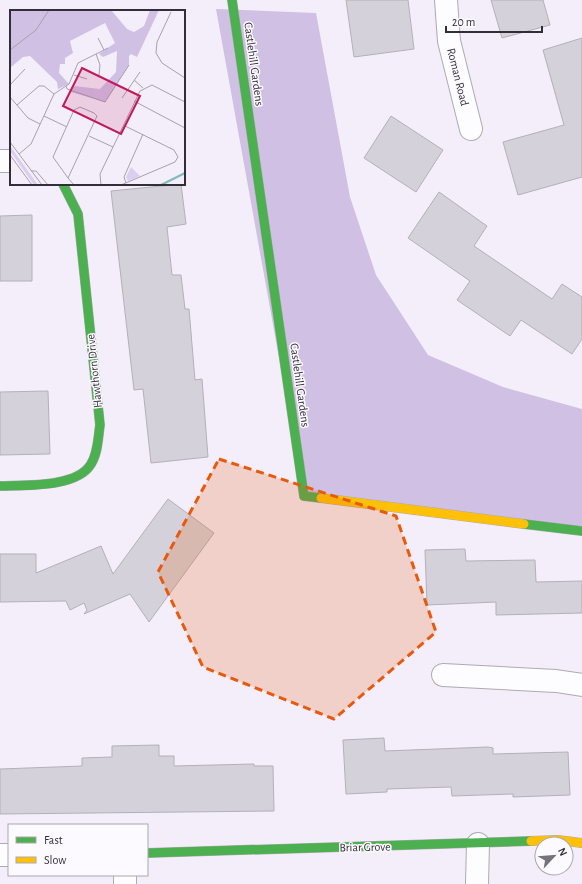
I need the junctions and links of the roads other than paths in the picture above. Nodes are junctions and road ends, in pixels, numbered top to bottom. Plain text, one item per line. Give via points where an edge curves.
1 (232, 0) edge
2 (446, 0) edge
3 (471, 129) dead end
4 (64, 185) edge
5 (0, 486) edge
6 (582, 530) edge
7 (443, 675) dead end
8 (582, 685) edge
9 (582, 842) edge
10 (478, 844) junction
11 (148, 853) edge
12 (477, 884) edge

1 - 6 street, Castlehill Gardens via 304,496
2 - 3 street, Roman Road via 449,41
4 - 5 street, Hawthorn Drive via 78,214 100,425 96,452 87,470 70,478 51,483
7 - 8 street via 556,681
9 - 10 street, Briar Grove via 558,840
10 - 11 street, Briar Grove
10 - 12 street

